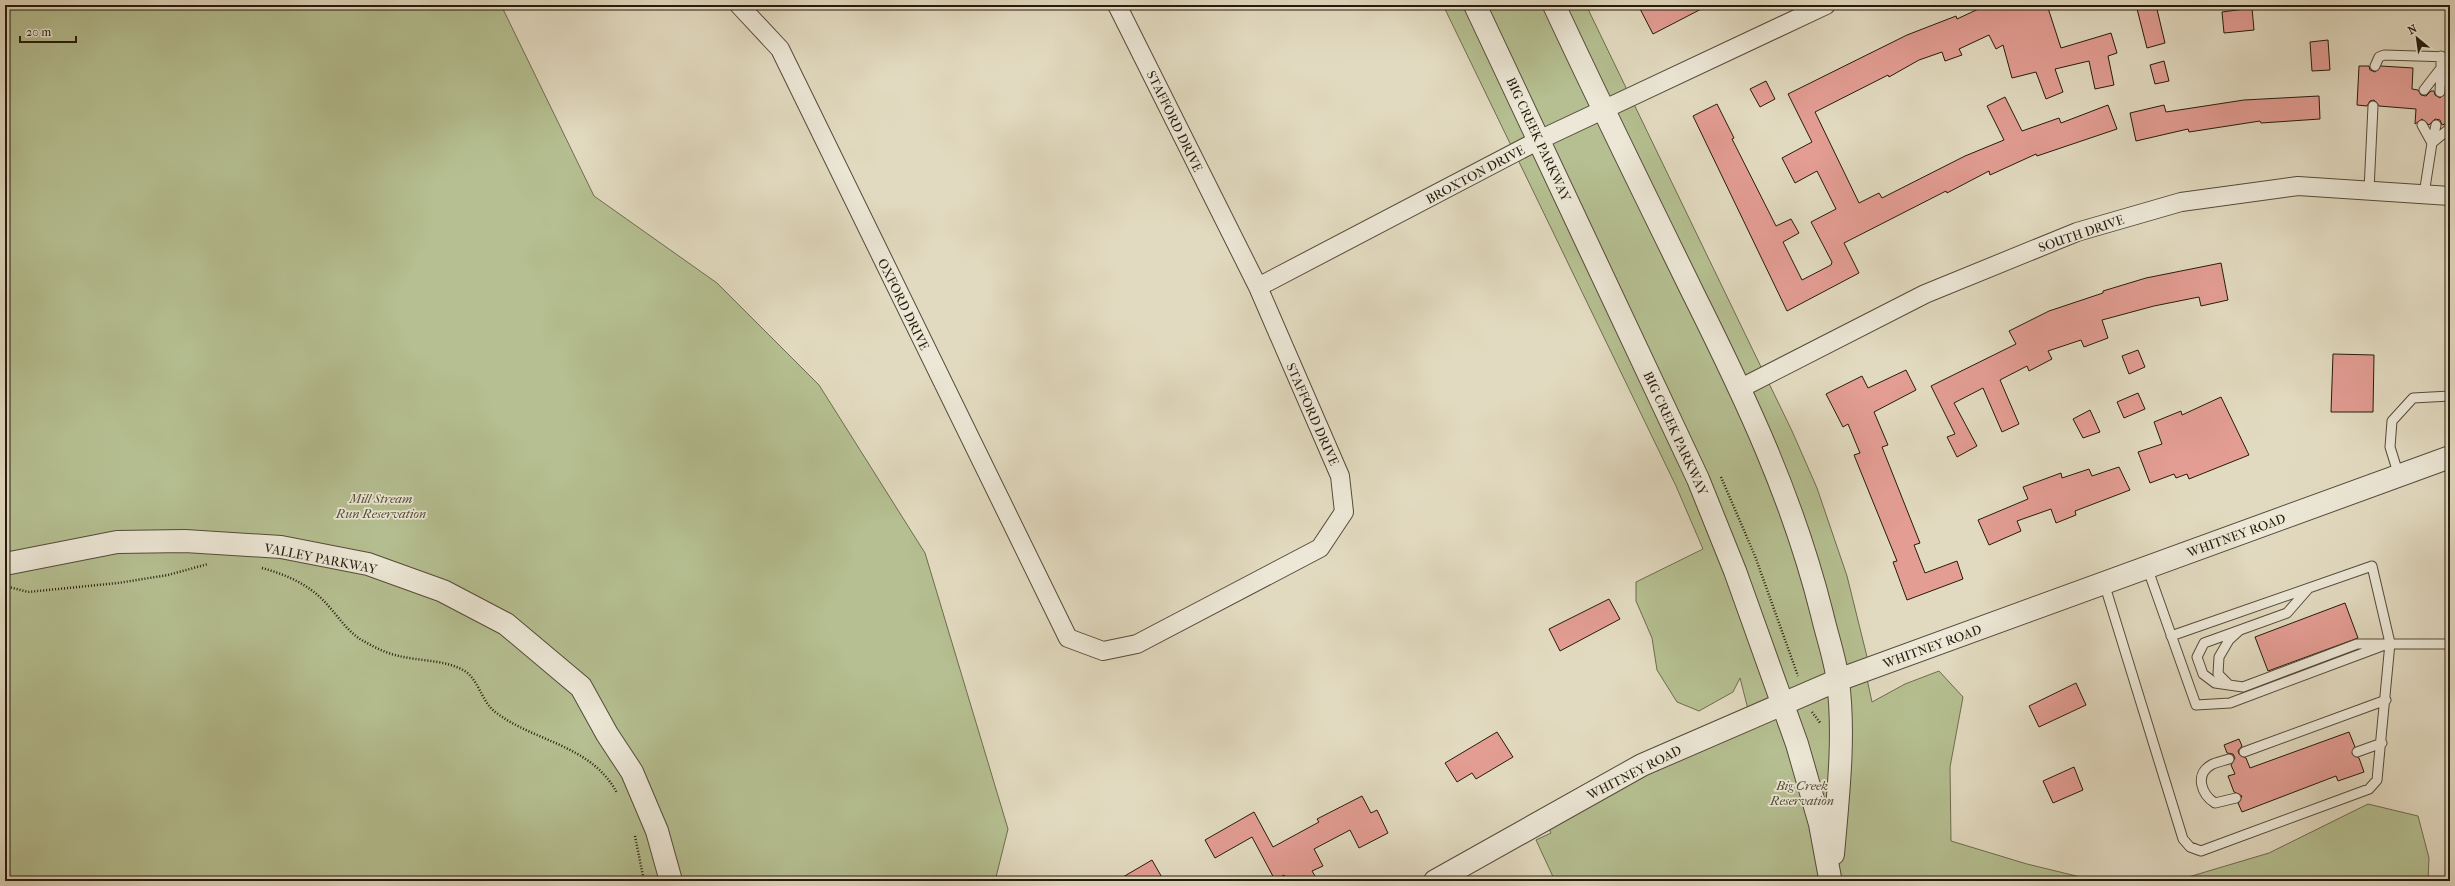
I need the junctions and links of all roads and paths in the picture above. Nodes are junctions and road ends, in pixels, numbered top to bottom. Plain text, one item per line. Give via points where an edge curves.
1 (739, 5) edge
2 (1117, 5) edge
3 (1476, 5) edge
4 (1554, 5) edge
5 (1826, 5) edge
6 (2446, 56) edge
7 (2375, 66) dead end
8 (2441, 68) junction
9 (2450, 86) edge
10 (2424, 90) dead end
11 (2440, 92) dead end
12 (2373, 106) dead end
13 (1603, 110) junction
14 (2422, 124) dead end
15 (2436, 125) dead end
16 (2450, 128) edge
17 (1539, 140) junction
18 (2432, 143) junction
19 (2369, 190) junction
20 (2424, 194) junction
21 (2450, 196) edge
22 (1258, 287) junction
23 (1741, 388) junction
24 (2450, 396) edge
25 (2450, 457) edge
26 (2399, 476) junction
27 (212, 563) dead end
28 (5, 564) edge
29 (260, 567) dead end
30 (2147, 567) junction
31 (2104, 583) junction
32 (5, 586) edge
33 (2309, 588) junction
34 (1054, 613) joint
35 (2240, 630) junction
36 (2171, 636) junction
37 (2390, 643) junction
38 (2450, 644) edge
39 (1838, 680) junction
40 (2228, 684) junction
41 (2386, 700) junction
42 (1783, 703) junction
43 (1811, 710) dead end
44 (1824, 727) dead end
45 (2382, 742) junction
46 (2244, 752) dead end
47 (2357, 752) dead end
48 (2229, 759) dead end
49 (619, 798) dead end
50 (2236, 798) dead end
51 (633, 831) dead end
52 (1830, 879) edge
53 (644, 881) edge
54 (671, 881) edge
55 (1435, 881) edge

1 - 34 street, OXFORD DRIVE via 780,49
2 - 22 street, STAFFORD DRIVE
3 - 17 street, BIG CREEK PARKWAY
4 - 13 street, BIG CREEK PARKWAY
5 - 13 street, BROXTON DRIVE
6 - 7 lane via 2384,55 2379,57
6 - 8 lane
8 - 9 lane
8 - 10 lane
8 - 11 lane
12 - 19 lane
13 - 17 street, BROXTON DRIVE
13 - 23 street, BIG CREEK PARKWAY
14 - 18 lane
15 - 18 lane
16 - 18 lane
17 - 22 street, BROXTON DRIVE
17 - 42 street, BIG CREEK PARKWAY via 1698,479
18 - 20 lane
19 - 20 street, SOUTH DRIVE
19 - 23 street, SOUTH DRIVE via 2298,186 2181,202 2077,232 1925,294
20 - 21 street, SOUTH DRIVE
22 - 34 street, STAFFORD DRIVE via 1340,476 1344,512 1320,548 1137,644 1103,651 1068,638
23 - 39 street, BIG CREEK PARKWAY via 1783,485 1812,574
24 - 26 lane via 2413,398 2392,421 2390,447
25 - 26 street, WHITNEY ROAD
26 - 30 street, WHITNEY ROAD
27 - 32 path via 168,576 110,584 28,592
28 - 54 street, VALLEY PARKWAY via 117,542 185,541 281,547 368,564 443,591 506,624 581,687 632,772 657,831
29 - 49 path via 283,574 306,587 322,599 358,638 378,649 398,656 454,666 465,671 493,710 589,760 605,774
30 - 31 street, WHITNEY ROAD
30 - 36 lane
31 - 39 street, WHITNEY ROAD
31 - 45 lane via 2183,839 2190,847 2202,851 2369,788 2377,780
33 - 35 lane via 2287,613
33 - 36 lane
33 - 37 lane via 2372,566
35 - 40 lane via 2229,640 2220,657 2218,674
35 - 40 lane via 2204,643 2197,657 2203,674 2215,682
36 - 37 lane via 2196,705 2230,703
37 - 38 lane
37 - 40 lane via 2357,644 2243,687
37 - 41 lane
39 - 42 street, WHITNEY ROAD
39 - 52 street, BIG CREEK PARKWAY via 1839,784
41 - 45 lane
41 - 46 lane
42 - 52 street, BIG CREEK PARKWAY via 1820,824
42 - 55 street, WHITNEY ROAD via 1642,765
43 - 44 path
45 - 47 lane
48 - 50 lane via 2210,766 2203,774 2201,785 2204,793 2216,803
51 - 53 path

